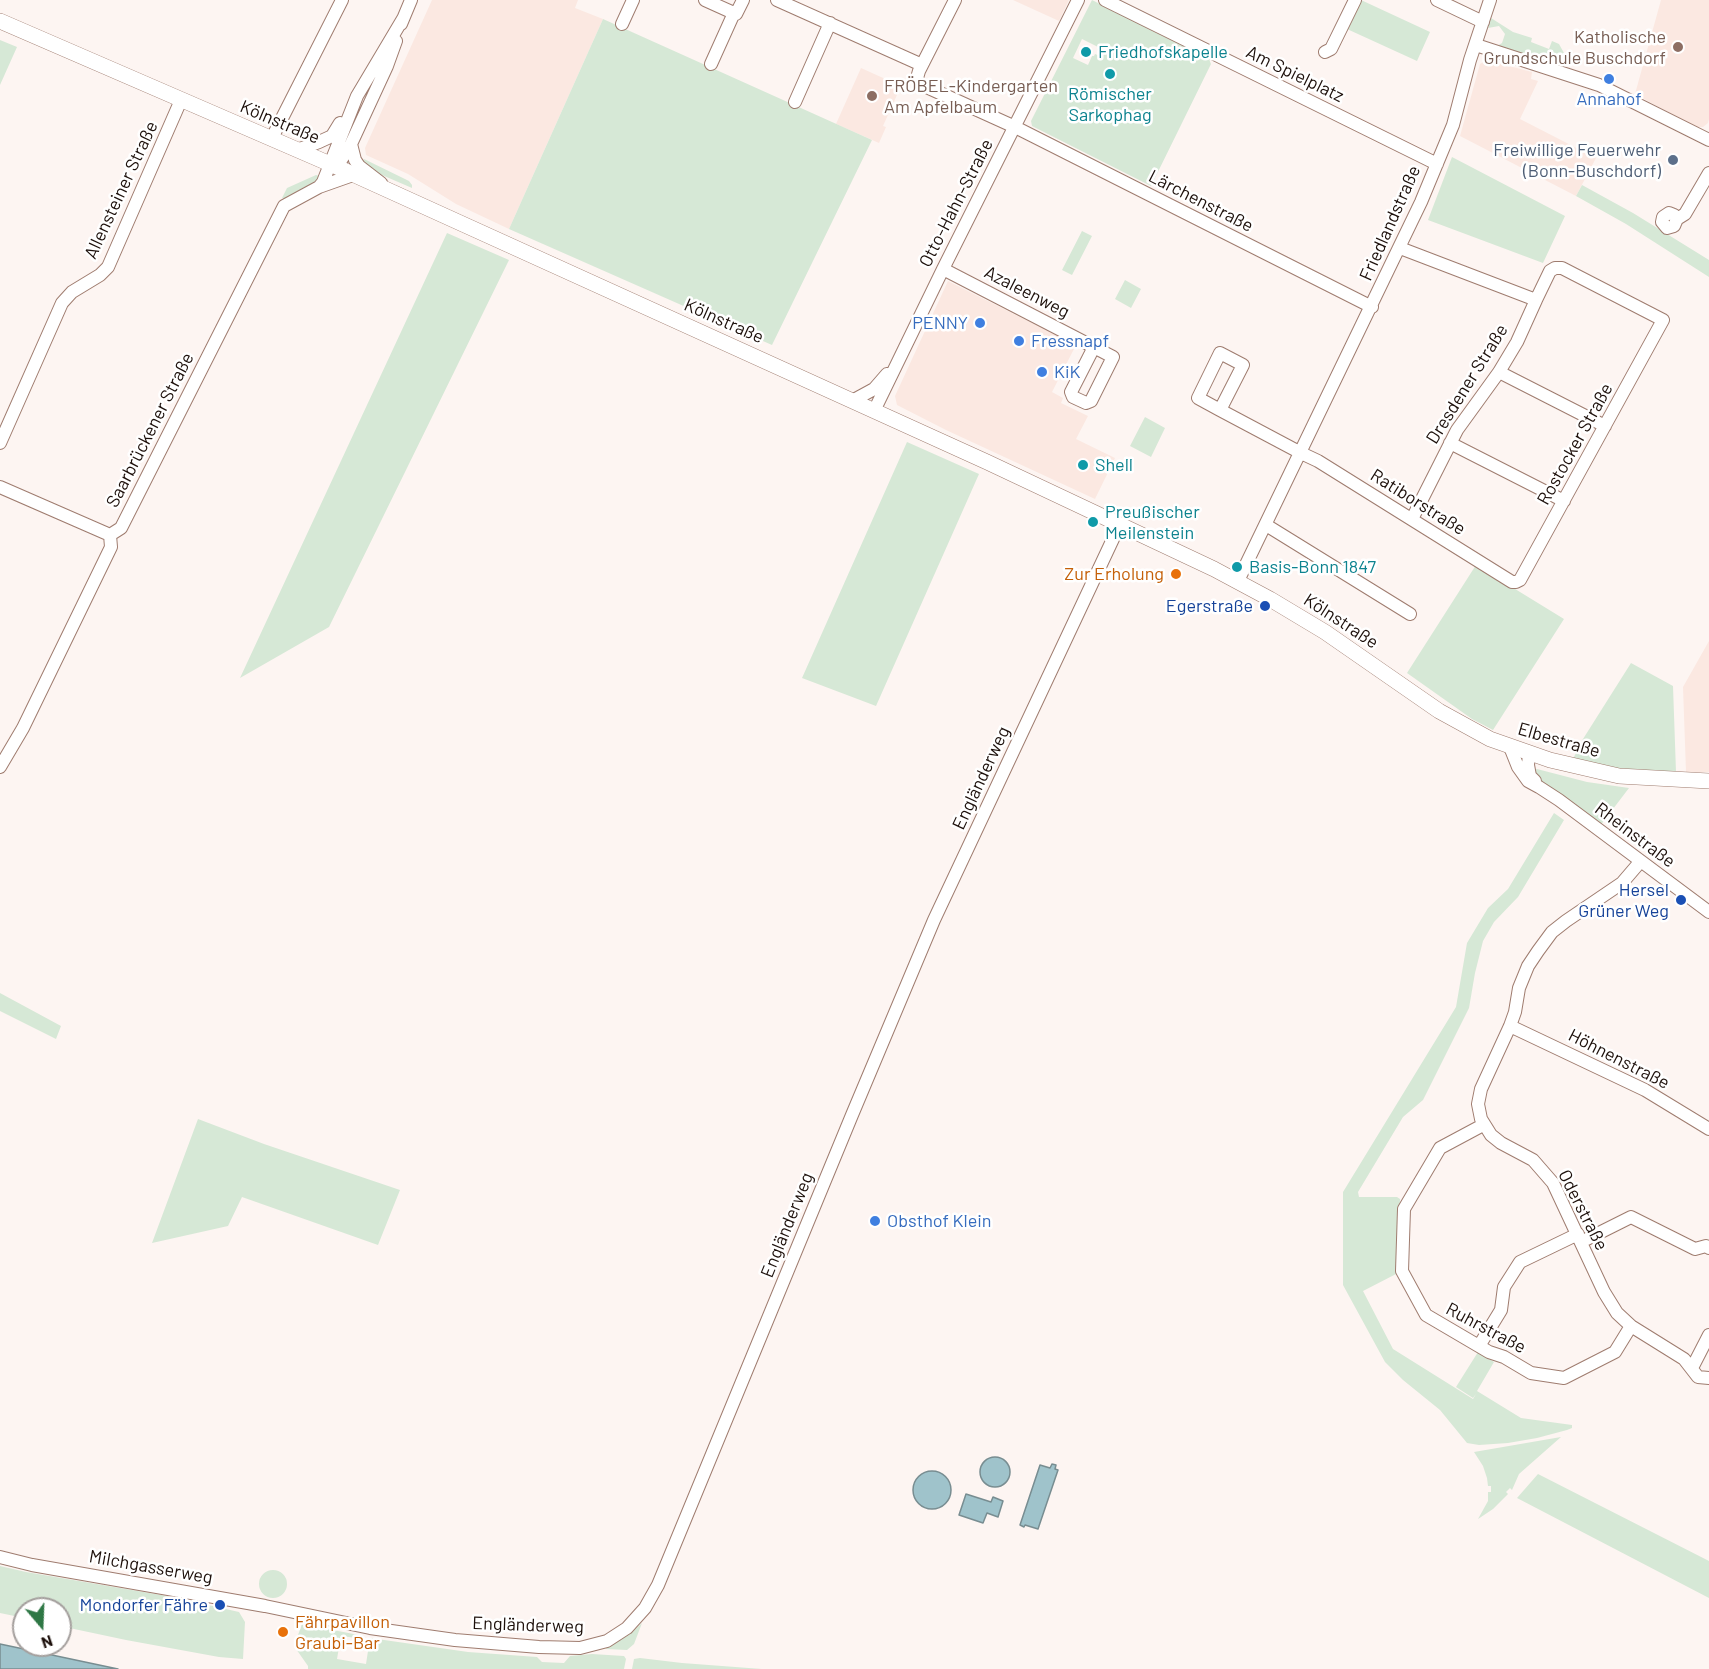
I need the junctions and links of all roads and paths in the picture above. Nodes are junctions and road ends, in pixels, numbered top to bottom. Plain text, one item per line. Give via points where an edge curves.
1 (342, 0) edge
2 (411, 0) edge
3 (633, 0) edge
4 (705, 0) edge
5 (743, 0) edge
6 (777, 0) edge
7 (955, 0) edge
8 (1078, 0) edge
9 (1105, 0) edge
10 (1355, 0) edge
11 (1437, 0) edge
12 (1490, 0) edge
13 (734, 13) junction
14 (404, 17) junction
15 (0, 21) edge
16 (1483, 21) junction
17 (830, 23) junction
18 (622, 24) dead end
19 (1476, 45) junction
20 (1325, 52) dead end
21 (711, 64) dead end
22 (922, 65) junction
23 (357, 96) junction
24 (181, 100) junction
25 (795, 102) dead end
26 (1015, 127) junction
27 (272, 138) junction
28 (1709, 140) edge
29 (351, 144) junction
30 (297, 150) junction
31 (1437, 164) junction
32 (333, 166) junction
33 (1709, 173) edge
34 (353, 175) junction
35 (318, 187) junction
36 (399, 196) junction
37 (1677, 219) dead end
38 (1400, 248) junction
39 (943, 269) junction
40 (1536, 300) junction
41 (1372, 307) junction
42 (1663, 320) joint
43 (1094, 347) dead end
44 (899, 359) junction
45 (1499, 372) junction
46 (852, 401) junction
47 (1220, 410) junction
48 (874, 411) junction
49 (1605, 426) junction
50 (0, 443) edge
51 (1450, 443) junction
52 (1301, 453) junction
53 (0, 487) edge
54 (1564, 501) junction
55 (1412, 519) junction
56 (1120, 524) junction
57 (1266, 525) junction
58 (110, 536) junction
59 (1238, 581) junction
60 (1516, 582) joint
61 (1410, 614) dead end
62 (1413, 693) joint
63 (1510, 747) junction
64 (1529, 754) junction
65 (0, 767) edge
66 (1709, 781) edge
67 (1539, 787) junction
68 (1640, 862) junction
69 (1709, 912) edge
70 (1510, 1026) junction
71 (1484, 1125) junction
72 (1709, 1129) edge
73 (1579, 1238) junction
74 (1709, 1248) edge
75 (1631, 1326) junction
76 (1709, 1335) edge
77 (1479, 1346) junction
78 (1692, 1368) junction
79 (1709, 1378) edge
80 (0, 1557) edge
81 (295, 1612) joint

1 - 27 street
2 - 14 street
3 - 18 street
4 - 13 street
5 - 13 street
6 - 17 street
7 - 22 street
8 - 26 street, Otto-Hahn-Straße
9 - 31 street, Am Spielplatz
10 - 20 street via 1331,49
11 - 16 street
12 - 16 street, Friedlandstraße
13 - 21 street
14 - 23 street
14 - 29 street via 387,66
15 - 24 main road, Kölnstraße
16 - 19 street, Friedlandstraße
17 - 22 street
17 - 25 street
19 - 28 street via 1599,85
19 - 31 street, Friedlandstraße via 1456,116
22 - 26 street, Lärchenstraße via 917,78 920,84
23 - 30 street via 332,136
23 - 32 street
24 - 27 main road, Kölnstraße
24 - 50 street, Allensteiner Straße via 108,267 62,303
26 - 39 street, Otto-Hahn-Straße
26 - 41 street, Lärchenstraße
27 - 30 main road, Kölnstraße
29 - 32 street
29 - 36 street via 359,166
30 - 32 main road, Kölnstraße
31 - 38 street, Friedlandstraße
32 - 34 main road, Kölnstraße
32 - 35 street
33 - 37 street via 1685,213
34 - 35 street, Saarbrückener Straße
34 - 36 main road, Kölnstraße
35 - 58 street, Saarbrückener Straße via 284,206 121,528
36 - 46 main road, Kölnstraße
38 - 40 street
38 - 41 street, Friedlandstraße
39 - 43 street, Azaleenweg
39 - 44 street, Otto-Hahn-Straße
40 - 42 street, Dresdener Straße via 1550,272 1562,268
40 - 45 street, Dresdener Straße
41 - 52 street, Friedlandstraße
42 - 49 street, Rostocker Straße
44 - 46 street, Otto-Hahn-Straße via 874,389
44 - 48 street, Otto-Hahn-Straße
45 - 49 street
45 - 51 street, Dresdener Straße
46 - 48 main road, Kölnstraße
47 - 47 street via 1198,398 1220,353 1243,365
47 - 52 street
48 - 56 main road, Kölnstraße
49 - 54 street, Rostocker Straße
51 - 54 street
51 - 55 street, Dresdener Straße
52 - 55 street, Ratiborstraße
52 - 57 street, Friedlandstraße
53 - 58 street
54 - 60 street, Rostocker Straße via 1522,579
55 - 60 street, Ratiborstraße
56 - 59 main road, Kölnstraße
56 - 81 street, Engländerweg via 934,920 658,1585 645,1608 616,1636 589,1647 573,1648 455,1640
57 - 59 street, Friedlandstraße
57 - 61 street
58 - 65 street, Saarbrückener Straße via 111,547
59 - 62 main road, Kölnstraße via 1325,632
62 - 63 main road, Elbestraße via 1463,725
63 - 64 main road, Elbestraße
63 - 67 street, Rheinstraße via 1523,776
64 - 66 main road, Elbestraße via 1619,776
64 - 67 street via 1530,776
67 - 68 street, Rheinstraße
68 - 69 street, Rheinstraße
68 - 70 street via 1622,883 1552,932 1525,974
70 - 71 street via 1478,1100
70 - 72 street, Höhnenstraße via 1645,1090
71 - 73 street, Oderstraße via 1491,1136 1533,1160 1553,1183
71 - 77 street, Ruhrstraße via 1440,1148 1404,1209 1402,1271 1426,1315
73 - 74 street via 1631,1217 1695,1249
73 - 75 street, Oderstraße via 1604,1292
73 - 77 street via 1520,1262 1504,1287 1501,1310
75 - 77 street, Ruhrstraße via 1615,1352 1564,1378 1531,1373
75 - 78 street, Oderstraße
76 - 78 street
78 - 79 street, Oderstraße via 1698,1377
80 - 81 street, Milchgasserweg

